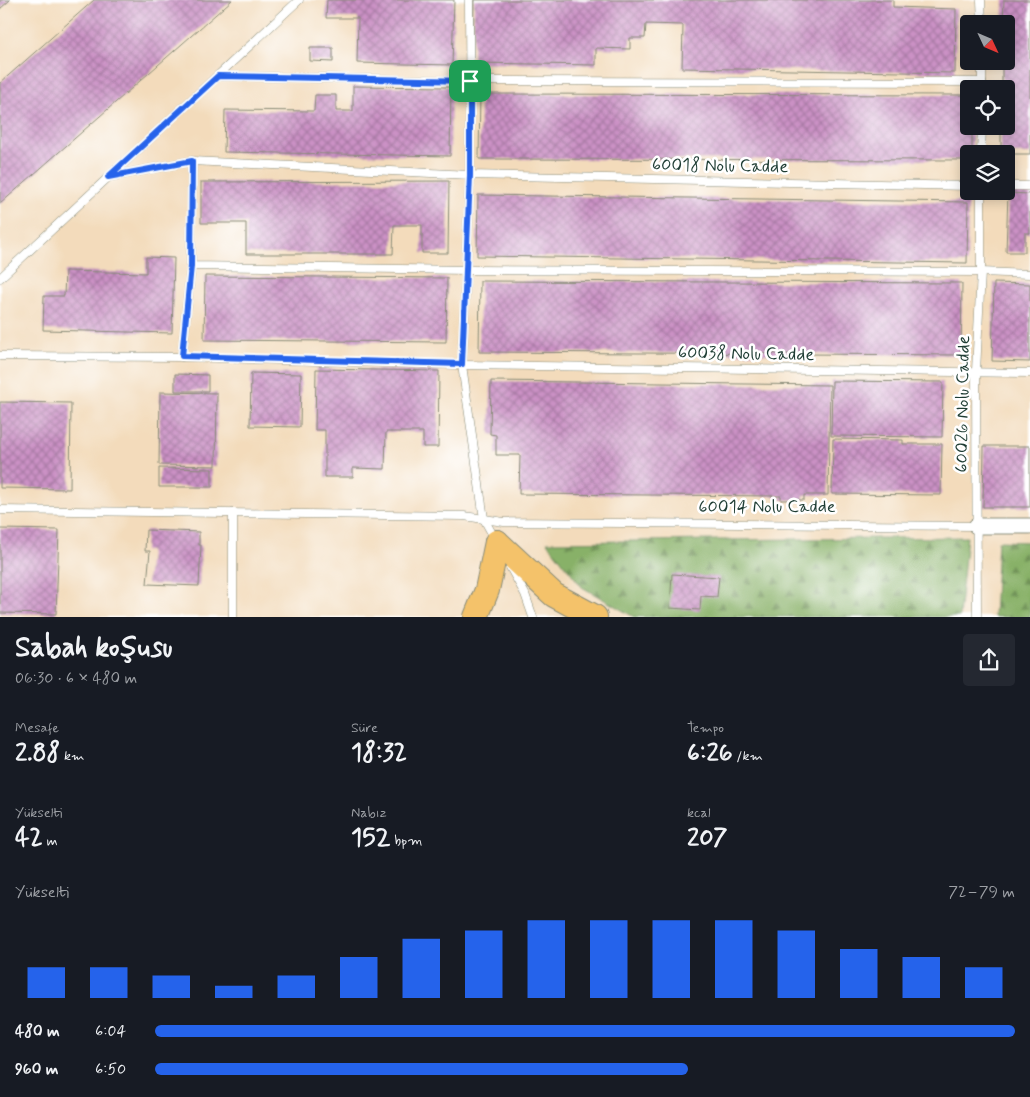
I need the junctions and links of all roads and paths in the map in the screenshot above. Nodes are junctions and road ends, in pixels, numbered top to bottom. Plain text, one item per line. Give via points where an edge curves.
1 (299, 0) edge
2 (469, 0) edge
3 (981, 0) edge
4 (982, 15) edge
5 (218, 76) junction
6 (470, 81) junction
7 (960, 86) edge
8 (192, 161) junction
9 (470, 175) junction
10 (108, 177) junction
11 (960, 186) edge
12 (1015, 186) edge
13 (1030, 186) edge
14 (981, 200) edge
15 (191, 266) junction
16 (467, 270) junction
17 (982, 272) junction
18 (1030, 274) edge
19 (0, 278) edge
20 (0, 356) edge
21 (182, 356) junction
22 (462, 364) junction
23 (976, 371) junction
24 (1030, 373) edge
25 (0, 510) edge
26 (233, 513) junction
27 (484, 519) junction
28 (976, 526) junction
29 (1030, 526) edge
30 (500, 532) junction
31 (233, 617) edge
32 (476, 617) edge
33 (534, 617) edge
34 (595, 617) edge
35 (977, 617) edge

1 - 5 lane
2 - 6 lane
3 - 4 lane
5 - 6 lane
5 - 10 lane
6 - 7 lane
6 - 9 lane
8 - 9 lane, 60018 Nolu Cadde
8 - 10 lane, 60018 Nolu Cadde
8 - 15 lane
9 - 11 lane, 60018 Nolu Cadde
9 - 16 lane
10 - 19 lane
12 - 13 lane
14 - 17 lane, 60026 Nolu Cadde
15 - 16 lane
15 - 21 lane
16 - 17 lane
16 - 22 lane
17 - 18 lane
17 - 23 lane, 60026 Nolu Cadde
20 - 21 lane, 60038 Nolu Cadde
21 - 22 lane, 60038 Nolu Cadde
22 - 23 lane, 60038 Nolu Cadde
22 - 27 lane
23 - 24 lane, 60038 Nolu Cadde
23 - 28 lane, 60026 Nolu Cadde
25 - 26 lane, 60014 Nolu Cadde
26 - 27 lane, 60014 Nolu Cadde via 464,516
26 - 31 lane
27 - 30 lane
27 - 30 lane, 60014 Nolu Cadde
28 - 29 street, 60014 Nolu Cadde
28 - 30 lane, 60014 Nolu Cadde
28 - 35 lane, 60026 Nolu Cadde
30 - 32 main road via 487,590
30 - 33 lane
30 - 34 main road via 554,595

